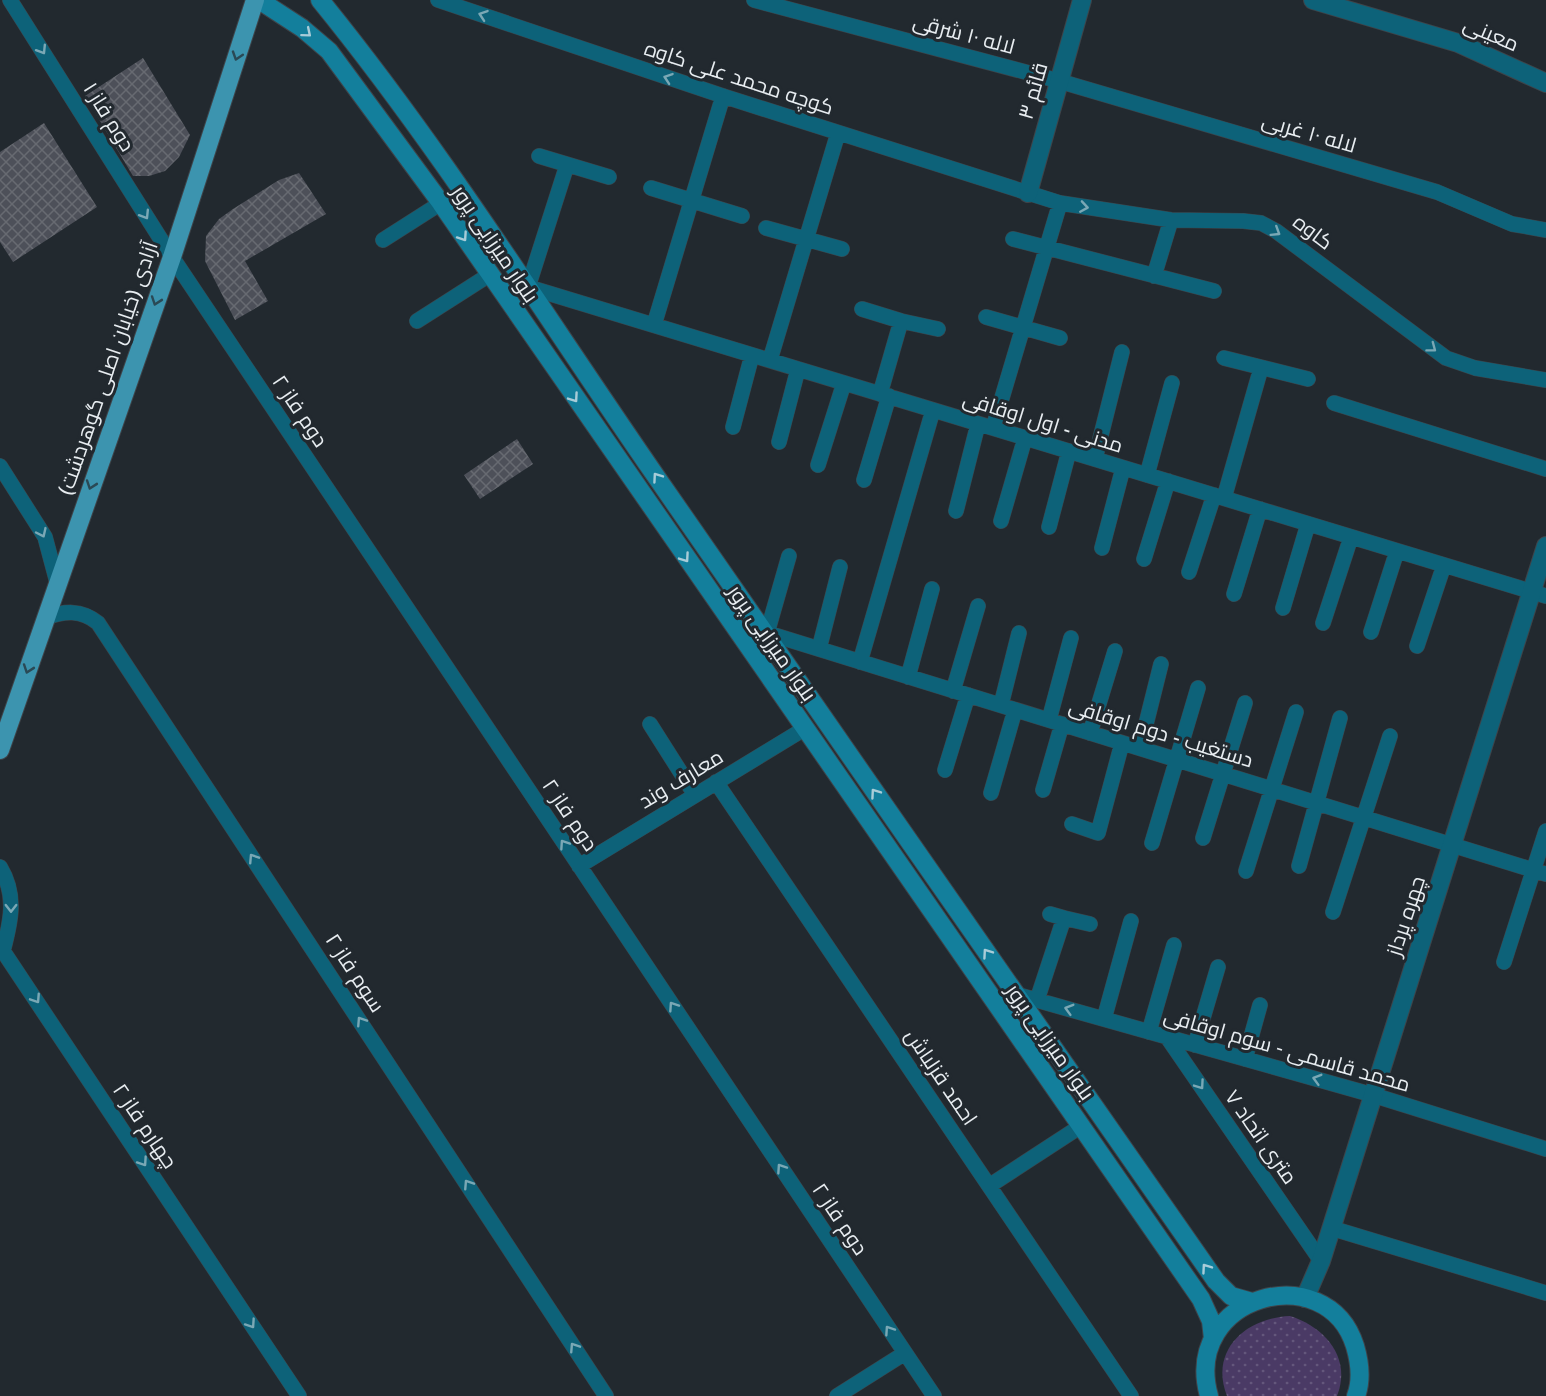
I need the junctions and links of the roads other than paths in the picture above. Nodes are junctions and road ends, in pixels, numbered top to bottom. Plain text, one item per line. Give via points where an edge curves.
1 (10, 0) edge
2 (257, 0) edge
3 (320, 0) edge
4 (438, 0) edge
5 (754, 0) edge
6 (1082, 0) edge
7 (1313, 0) edge
8 (1059, 81) junction
9 (1546, 83) edge
10 (723, 96) junction
11 (838, 133) junction
12 (539, 156) dead end
13 (567, 165) junction
14 (609, 177) dead end
15 (651, 188) dead end
16 (1028, 194) junction
17 (691, 200) junction
18 (441, 203) junction
19 (1060, 203) junction
20 (742, 216) dead end
21 (1171, 220) junction
22 (766, 228) dead end
23 (1546, 230) edge
24 (806, 239) junction
25 (1013, 239) dead end
26 (383, 240) dead end
27 (1046, 248) junction
28 (842, 249) dead end
29 (172, 257) junction
30 (489, 275) junction
31 (1154, 276) junction
32 (528, 287) junction
33 (1214, 291) dead end
34 (862, 309) dead end
35 (986, 316) dead end
36 (417, 321) dead end
37 (901, 321) junction
38 (654, 325) junction
39 (1022, 327) junction
40 (938, 329) dead end
41 (1059, 338) dead end
42 (1122, 352) dead end
43 (752, 355) junction
44 (1224, 358) dead end
45 (770, 360) junction
46 (1261, 368) junction
47 (798, 369) junction
48 (1308, 379) dead end
49 (1546, 380) edge
50 (844, 383) junction
51 (1172, 383) dead end
52 (885, 395) junction
53 (1334, 403) dead end
54 (933, 410) junction
55 (986, 426) junction
56 (733, 427) dead end
57 (1025, 438) junction
58 (779, 442) dead end
59 (1069, 451) junction
60 (1095, 459) junction
61 (818, 465) dead end
62 (0, 466) edge
63 (1123, 468) junction
64 (1546, 469) edge
65 (1147, 475) junction
66 (864, 480) dead end
67 (1168, 481) junction
68 (1219, 497) junction
69 (1260, 509) junction
70 (956, 511) dead end
71 (1001, 521) dead end
72 (1308, 524) junction
73 (1049, 527) dead end
74 (1351, 537) junction
75 (1546, 546) edge
76 (1102, 548) dead end
77 (1397, 551) junction
78 (789, 556) dead end
79 (1144, 559) dead end
80 (1444, 565) junction
81 (840, 567) dead end
82 (1189, 572) dead end
83 (57, 582) junction
84 (932, 589) dead end
85 (1234, 594) dead end
86 (1539, 594) edge
87 (978, 606) dead end
88 (1282, 608) dead end
89 (45, 618) junction
90 (1323, 623) dead end
91 (1371, 632) dead end
92 (765, 633) junction
93 (1019, 633) dead end
94 (1071, 638) dead end
95 (1417, 646) dead end
96 (819, 649) junction
97 (1115, 651) dead end
98 (860, 662) junction
99 (1161, 663) dead end
100 (908, 677) junction
101 (1198, 688) dead end
102 (961, 693) junction
103 (1245, 702) dead end
104 (1008, 707) junction
105 (1296, 712) dead end
106 (1340, 718) dead end
107 (1055, 722) junction
108 (650, 724) dead end
109 (804, 729) junction
110 (1090, 733) junction
111 (1390, 736) dead end
112 (1122, 743) junction
113 (1140, 748) junction
114 (0, 750) edge
115 (1176, 760) junction
116 (945, 770) dead end
117 (1222, 774) junction
118 (716, 782) junction
119 (1272, 789) junction
120 (1043, 790) dead end
121 (991, 793) dead end
122 (695, 795) junction
123 (1317, 803) junction
124 (1364, 817) junction
125 (1072, 824) dead end
126 (1546, 831) edge
127 (1203, 837) dead end
128 (1152, 843) dead end
129 (1452, 845) junction
130 (579, 866) junction
131 (1299, 866) dead end
132 (0, 867) edge
133 (1246, 871) dead end
134 (1540, 872) edge
135 (1333, 912) dead end
136 (1131, 921) dead end
137 (1090, 924) dead end
138 (1174, 945) dead end
139 (1504, 962) dead end
140 (1218, 967) dead end
141 (1015, 994) junction
142 (1037, 999) junction
143 (1260, 1005) dead end
144 (1104, 1019) junction
145 (1149, 1032) junction
146 (1167, 1037) junction
147 (1195, 1045) junction
148 (1245, 1059) junction
149 (1373, 1095) junction
150 (1082, 1126) junction
151 (1546, 1149) edge
152 (989, 1186) junction
153 (1331, 1228) junction
154 (1321, 1261) junction
155 (1546, 1293) edge
156 (1305, 1298) junction
157 (1252, 1302) junction
158 (1213, 1339) junction
159 (905, 1353) junction
160 (1360, 1393) edge
161 (299, 1396) edge
162 (606, 1396) edge
163 (837, 1396) edge
164 (934, 1396) edge
165 (1131, 1396) edge
166 (1209, 1396) edge

1 -> 29 street, دوم فاز ۱
2 -> 18 main road, بلوار میرزایی پرور via 302,28 329,51
2 -> 29 main road, آزادی (خیابان اصلی گوهردشت)
3 - 32 main road, بلوار میرزایی پرور via 360,49
10 -> 4 street, کوچه محمد علی کاوه
5 - 8 street, لاله ۱۰ شرقی
6 - 8 street, قائم ۳
7 - 9 street, معینی via 1458,43
8 - 16 street, قائم ۳
8 - 23 street, لاله ۱۰ غربی via 1437,192 1512,224
10 - 11 street, کوچه محمد علی کاوه
10 - 17 street
11 - 16 street, کوچه محمد علی کاوه
11 - 24 street
12 - 13 street
13 - 14 street
13 - 32 street
15 - 17 street
16 - 19 street, کاوه
17 - 20 street
17 - 38 street
18 - 26 street
18 -> 30 main road, بلوار میرزایی پرور
19 -> 21 street, کاوه
19 - 27 street
21 - 31 street
21 -> 49 street, کاوه via 1261,223 1446,358 1476,368
22 - 24 street
24 - 28 street
24 - 45 street
25 - 27 street
27 - 31 street
27 - 39 street
29 -> 83 main road, آزادی (خیابان اصلی گوهردشت)
130 -> 29 street, دوم فاز ۲
30 - 36 street
30 -> 109 main road, بلوار میرزایی پرور
31 - 33 street
32 - 38 street, مدنی - اول اوقافی
92 -> 32 main road, بلوار میرزایی پرور
34 - 37 street
35 - 39 street
37 - 40 street
37 - 52 street
38 - 43 street, مدنی - اول اوقافی
39 - 41 street
39 - 55 street
42 - 60 street
43 - 45 street, مدنی - اول اوقافی
43 - 56 street
44 - 46 street
45 - 47 street, مدنی - اول اوقافی
46 - 48 street
46 - 68 street
47 - 50 street, مدنی - اول اوقافی
47 - 58 street
50 - 52 street, مدنی - اول اوقافی
50 - 61 street
51 - 65 street
52 - 54 street, مدنی - اول اوقافی
52 - 66 street
53 - 64 street
54 - 55 street, مدنی - اول اوقافی
54 - 98 street
55 - 57 street, مدنی - اول اوقافی
55 - 70 street
57 - 59 street, مدنی - اول اوقافی
57 - 71 street
59 - 60 street, مدنی - اول اوقافی
59 - 73 street
60 - 63 street, مدنی - اول اوقافی
62 -> 83 street via 45,537
63 - 65 street, مدنی - اول اوقافی
63 - 76 street
65 - 67 street, مدنی - اول اوقافی
67 - 68 street, مدنی - اول اوقافی
67 - 79 street
68 - 69 street, مدنی - اول اوقافی
68 - 82 street
69 - 72 street, مدنی - اول اوقافی
69 - 85 street
72 - 74 street, مدنی - اول اوقافی
72 - 88 street
74 - 77 street, مدنی - اول اوقافی
74 - 90 street
75 - 86 street, چهره پرداز
77 - 80 street, مدنی - اول اوقافی
77 - 91 street
78 - 92 street
80 - 86 street, مدنی - اول اوقافی
80 - 95 street
81 - 96 street
83 - 89 main road, آزادی (خیابان اصلی گوهردشت)
84 - 100 street
86 - 129 street, چهره پرداز
87 - 102 street
89 -> 114 main road, آزادی (خیابان اصلی گوهردشت)
162 -> 89 street, سوم فاز ۲ via 98,623 69,611
92 - 96 street, دستغیب - دوم اوقافی
141 -> 92 main road, بلوار میرزایی پرور
93 - 104 street
94 - 107 street
96 - 98 street, دستغیب - دوم اوقافی
97 - 110 street
98 - 100 street, دستغیب - دوم اوقافی
99 - 113 street
100 - 102 street, دستغیب - دوم اوقافی
101 - 115 street
102 - 104 street, دستغیب - دوم اوقافی
102 - 116 street
103 - 117 street
104 - 107 street, دستغیب - دوم اوقافی
104 - 121 street
105 - 119 street
106 - 123 street
107 - 110 street, دستغیب - دوم اوقافی
107 - 120 street
108 - 122 street
109 - 118 street, معارف وند
109 - 150 main road, بلوار میرزایی پرور
110 - 112 street, دستغیب - دوم اوقافی
111 - 124 street
112 - 113 street, دستغیب - دوم اوقافی
112 - 125 street via 1098,833
113 - 115 street, دستغیب - دوم اوقافی
115 - 117 street, دستغیب - دوم اوقافی
115 - 128 street
117 - 119 street, دستغیب - دوم اوقافی
117 - 127 street
118 - 122 street, معارف وند
118 - 152 street, احمد قزلباش
119 - 123 street, دستغیب - دوم اوقافی
119 - 133 street
122 - 130 street, معارف وند
123 - 124 street, دستغیب - دوم اوقافی
123 - 131 street
124 - 129 street, دستغیب - دوم اوقافی
124 - 135 street
126 - 134 street
129 - 134 street, دستغیب - دوم اوقافی
129 - 149 street, چهره پرداز
159 -> 130 street, دوم فاز ۲
132 -> 161 street, چهارم فاز ۲ via 12,902 3,951
134 - 139 street
136 - 144 street
137 - 142 street via 1057,916
138 - 145 street
140 - 147 street
141 - 142 street, محمد قاسمی - سوم اوقافی
157 -> 141 main road, بلوار میرزایی پرور via 1231,1296 1216,1281
144 -> 142 street, محمد قاسمی - سوم اوقافی
143 - 148 street
144 - 145 street, محمد قاسمی - سوم اوقافی
145 - 146 street, محمد قاسمی - سوم اوقافی
146 - 147 street, محمد قاسمی - سوم اوقافی
146 -> 154 street, ۷ متری اتحاد
147 - 148 street, محمد قاسمی - سوم اوقافی
149 -> 148 street, محمد قاسمی - سوم اوقافی
149 - 151 street, محمد قاسمی - سوم اوقافی
149 - 153 street, چهره پرداز
150 - 152 street
150 - 158 main road, بلوار میرزایی پرور via 1201,1299 1211,1321
152 - 165 street, احمد قزلباش
153 - 154 street, چهره پرداز
153 - 155 street
154 - 156 street, چهره پرداز
156 - 157 main road via 1278,1296
156 - 160 main road via 1325,1307 1353,1340 1360,1360
157 - 158 main road via 1235,1311
158 - 166 main road via 1206,1362
159 - 163 street
159 - 164 street, دوم فاز ۲

